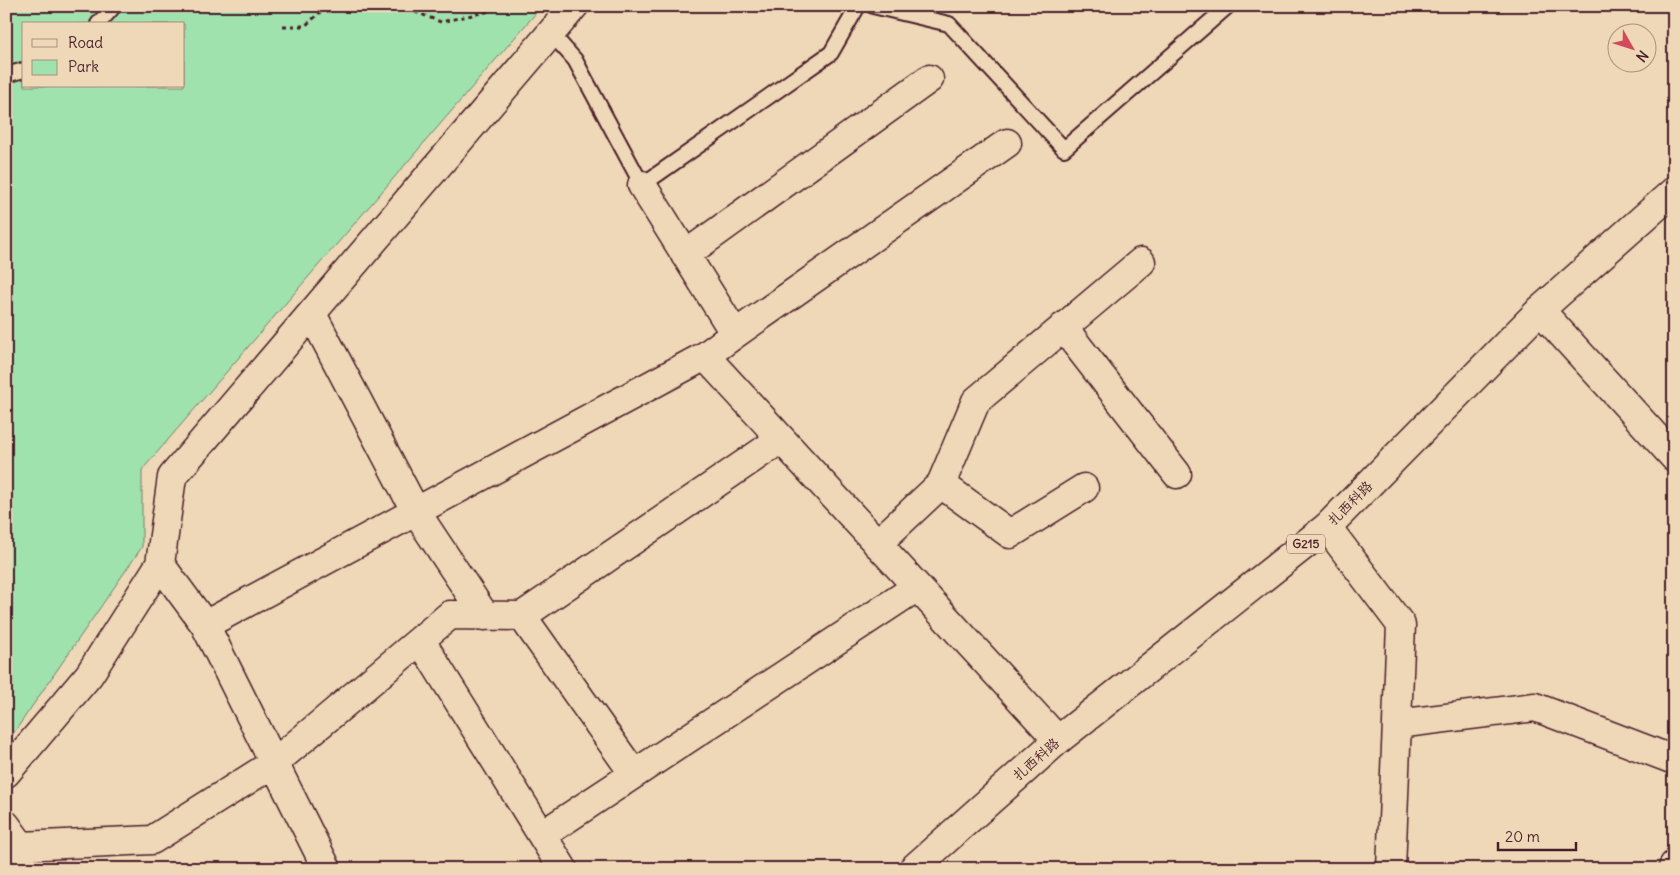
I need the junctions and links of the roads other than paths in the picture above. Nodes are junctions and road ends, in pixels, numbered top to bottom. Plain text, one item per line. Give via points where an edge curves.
1 (114, 6) edge
2 (574, 6) edge
3 (858, 6) edge
4 (873, 6) edge
5 (1228, 6) edge
6 (100, 22) edge
7 (551, 33) junction
8 (22, 71) edge
9 (6, 75) edge
10 (929, 79) dead end
11 (1006, 143) dead end
12 (642, 185) junction
13 (1674, 191) edge
14 (685, 255) junction
15 (1141, 262) dead end
16 (1540, 310) junction
17 (312, 314) junction
18 (1063, 327) junction
19 (735, 334) junction
20 (705, 356) junction
21 (781, 439) junction
22 (1674, 457) edge
23 (1176, 474) dead end
24 (941, 484) junction
25 (1084, 488) dead end
26 (416, 512) junction
27 (1327, 527) junction
28 (877, 544) junction
29 (160, 564) junction
30 (918, 587) junction
31 (485, 616) junction
32 (522, 616) junction
33 (205, 625) junction
34 (422, 641) junction
35 (1397, 724) junction
36 (1058, 740) junction
37 (1674, 760) edge
38 (274, 763) junction
39 (6, 774) edge
40 (634, 774) junction
41 (542, 835) junction
42 (17, 847) edge
43 (327, 869) edge
44 (564, 869) edge
45 (912, 869) edge
46 (1392, 869) edge

1 - 6 lane
2 - 7 main road
3 - 12 lane via 831,53
4 - 5 lane via 949,24 1064,149
7 - 12 lane via 575,60
7 - 17 main road
8 - 9 lane
10 - 14 main road
11 - 19 main road
12 - 14 main road
13 - 16 main road, 扎西科路 / G215
14 - 19 main road
15 - 18 main road
16 - 22 main road
16 - 27 main road, 扎西科路 / G215
17 - 26 main road
17 - 29 main road via 172,477
18 - 23 main road
18 - 24 main road via 976,401
19 - 20 main road
20 - 21 main road
20 - 26 main road
21 - 28 main road
21 - 32 main road
24 - 25 main road via 1010,534
24 - 28 main road
26 - 31 main road
26 - 33 main road
27 - 35 main road via 1401,625
27 - 36 main road, 扎西科路 / G215
28 - 30 main road
29 - 33 main road
29 - 39 main road via 89,675
30 - 36 main road
30 - 40 main road
31 - 32 main road
31 - 34 main road via 450,615
32 - 40 main road
33 - 38 main road
34 - 38 main road
34 - 41 main road
35 - 37 main road via 1535,708
35 - 46 main road
36 - 45 main road, 扎西科路 / G215
38 - 42 main road via 152,840
38 - 43 main road
40 - 41 main road
41 - 44 main road

